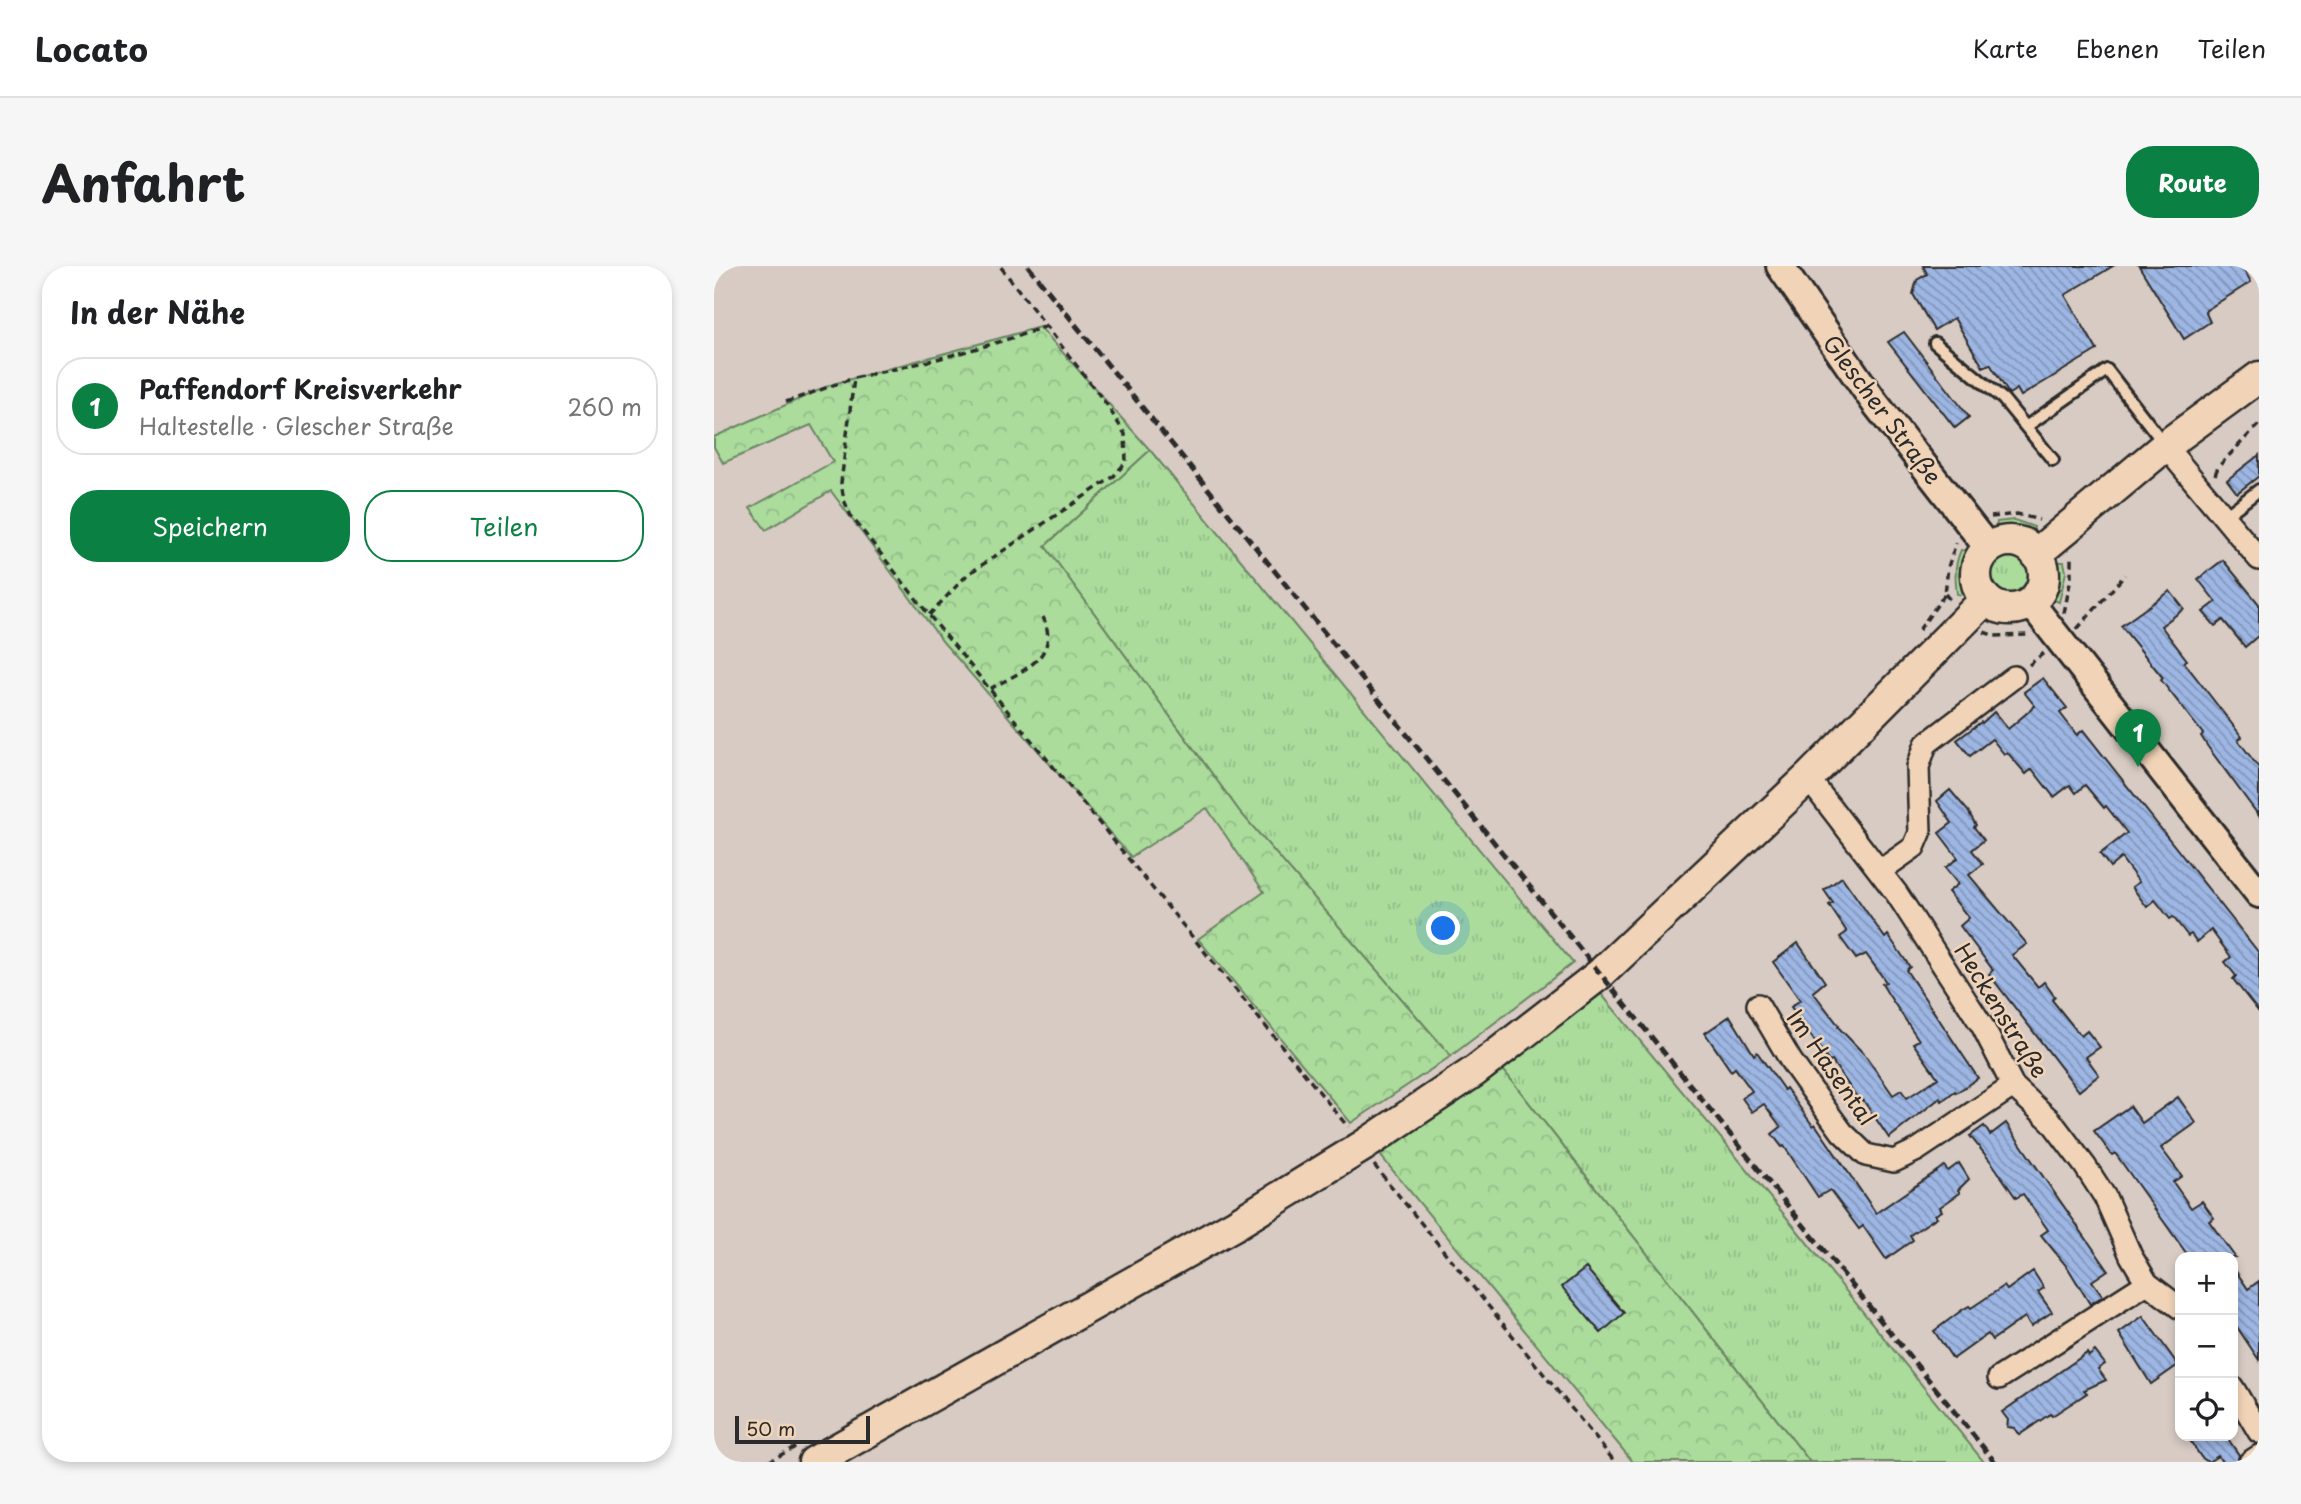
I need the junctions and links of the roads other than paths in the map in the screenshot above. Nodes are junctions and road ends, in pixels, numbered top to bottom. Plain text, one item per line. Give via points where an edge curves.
1 (1780, 266) edge
2 (1935, 343) dead end
3 (2259, 377) edge
4 (2027, 426) junction
5 (2165, 446) junction
6 (2053, 460) dead end
7 (2259, 489) edge
8 (2224, 517) junction
9 (1981, 538) junction
10 (2036, 554) junction
11 (2259, 559) edge
12 (1986, 599) junction
13 (2030, 602) junction
14 (2014, 677) road end
15 (1808, 778) junction
16 (1880, 871) junction
17 (2259, 894) edge
18 (1758, 1005) dead end
19 (2013, 1086) junction
20 (2147, 1283) junction
21 (2175, 1304) edge
22 (1999, 1378) dead end
23 (2238, 1396) edge
24 (2259, 1432) edge
25 (809, 1452) edge
26 (2259, 1456) edge
27 (2250, 1462) edge

1 - 9 street, Glescher Straße via 1875,403
2 - 4 lane via 2003,399
3 - 5 main road
4 - 5 lane via 2107,370
4 - 6 lane
5 - 8 street
5 - 10 main road
7 - 8 lane
8 - 11 street
9 - 10 main road via 2015,542
9 - 12 main road via 1976,573
10 - 13 main road via 2044,573
12 - 13 main road via 2008,609
12 - 15 main road
13 - 17 street
14 - 16 street via 1927,744 1918,767 1920,833 1914,847
15 - 16 street, Heckenstraße
15 - 25 main road via 1600,974 1475,1071 1236,1224
16 - 19 street, Heckenstraße via 1983,1027
18 - 19 street, Im Hasental via 1826,1110 1866,1155 1894,1161
19 - 20 street, Heckenstraße via 2051,1121 2085,1166
20 - 21 street, Heckenstraße
20 - 22 street
23 - 24 street
26 - 27 street

